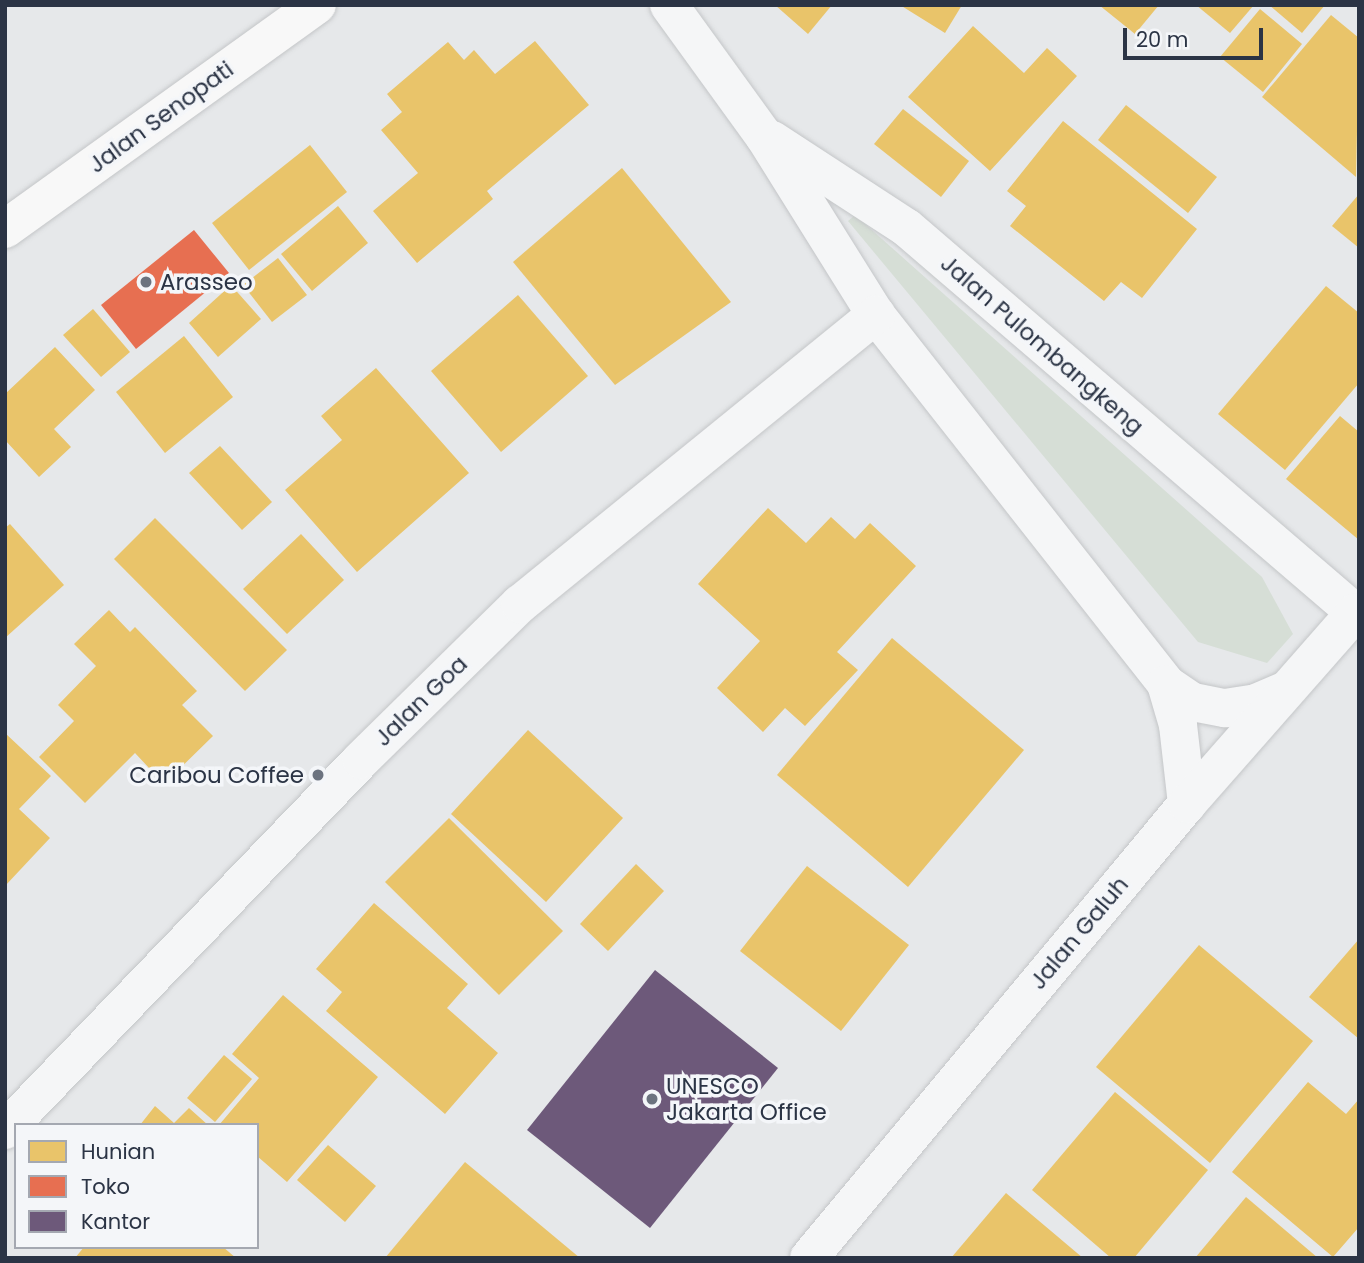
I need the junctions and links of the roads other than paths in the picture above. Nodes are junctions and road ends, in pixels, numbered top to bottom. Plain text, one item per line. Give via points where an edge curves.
1 (317, 5) edge
2 (669, 5) edge
3 (764, 136) junction
4 (847, 189) junction
5 (814, 220) junction
6 (5, 229) edge
7 (876, 315) junction
8 (1306, 574) junction
9 (1357, 614) edge
10 (1166, 684) junction
11 (1286, 690) junction
12 (1187, 804) junction
13 (5, 1130) edge
14 (809, 1258) edge

1 - 6 main road, Jalan Senopati
2 - 3 street, Jalan Pulombangkeng
3 - 4 street, Jalan Pulombangkeng
3 - 5 street, Jalan Pulombangkeng
4 - 5 street via 832,191
4 - 8 street, Jalan Pulombangkeng via 907,228
5 - 7 street, Jalan Pulombangkeng
7 - 10 street, Jalan Pulombangkeng
7 - 13 street, Jalan Goa via 520,604 361,760
8 - 9 street, Jalan Pulombangkeng
8 - 11 street via 1315,607 1314,636
9 - 11 street, Jalan Galuh
10 - 11 street, Jalan Pulombangkeng via 1193,702 1225,708 1256,703
10 - 12 street, Jalan Pulombangkeng via 1178,724
11 - 12 street, Jalan Galuh
12 - 14 street, Jalan Galuh

